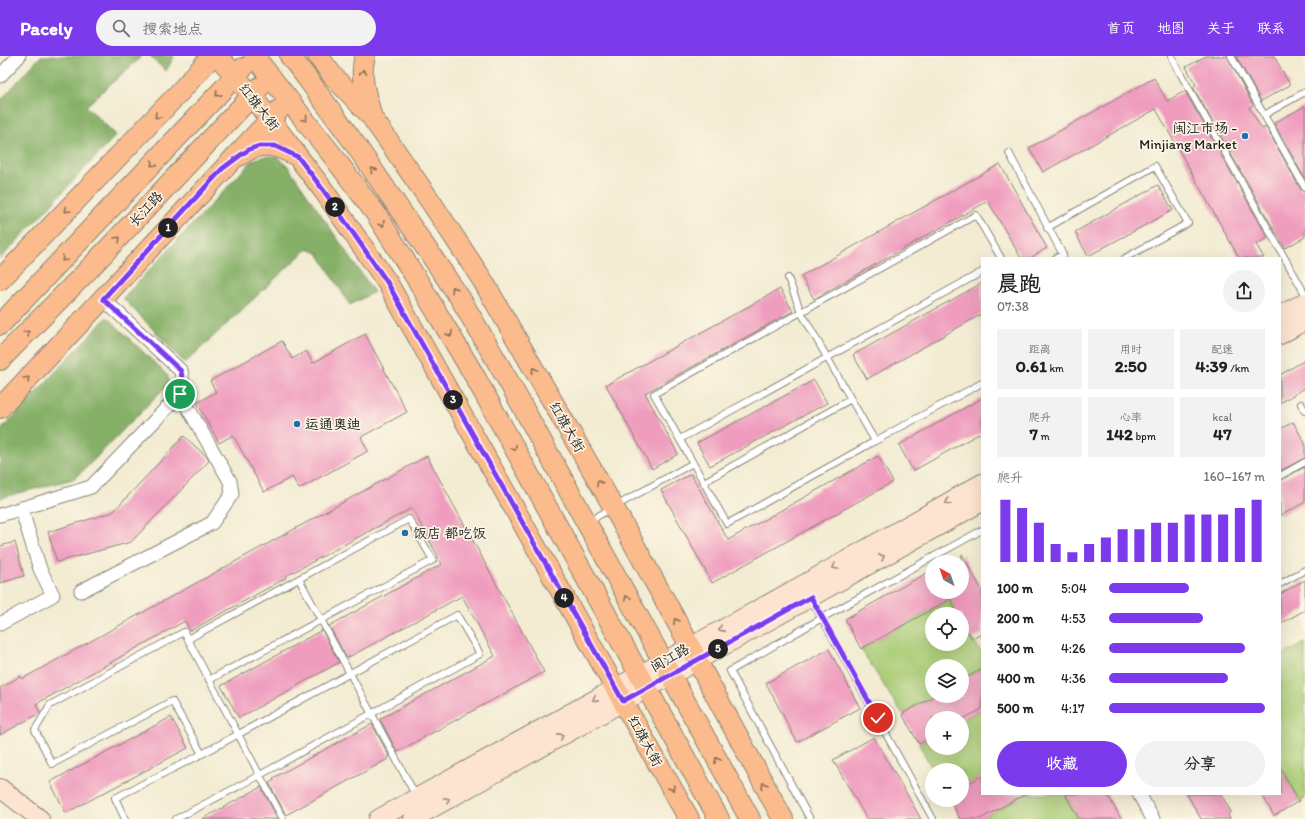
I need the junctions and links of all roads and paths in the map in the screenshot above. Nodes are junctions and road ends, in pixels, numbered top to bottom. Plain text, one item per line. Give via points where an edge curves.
1 (19, 56) edge
2 (190, 56) edge
3 (212, 56) edge
4 (218, 56) edge
5 (254, 56) edge
6 (291, 56) edge
7 (365, 56) edge
8 (1172, 56) edge
9 (1231, 56) edge
10 (322, 58) edge
11 (0, 76) edge
12 (235, 76) junction
13 (271, 76) junction
14 (308, 78) junction
15 (1305, 92) edge
16 (177, 95) junction
17 (252, 96) junction
18 (289, 99) junction
19 (1264, 115) junction
20 (371, 116) junction
21 (270, 119) junction
22 (1009, 153) dead end
23 (298, 157) junction
24 (222, 169) junction
25 (1305, 188) edge
26 (1047, 228) junction
27 (1064, 256) edge
28 (1000, 257) edge
29 (1127, 257) edge
30 (981, 273) edge
31 (788, 278) dead end
32 (0, 280) edge
33 (1305, 294) edge
34 (103, 299) junction
35 (1305, 302) edge
36 (801, 312) junction
37 (1281, 315) edge
38 (1305, 321) edge
39 (0, 325) edge
40 (1281, 334) edge
41 (827, 358) junction
42 (0, 360) edge
43 (981, 384) edge
44 (180, 394) junction
45 (851, 399) junction
46 (1301, 404) dead end
47 (0, 408) edge
48 (1305, 411) edge
49 (680, 440) junction
50 (875, 441) junction
51 (1305, 462) edge
52 (693, 463) junction
53 (1281, 475) edge
54 (704, 482) junction
55 (979, 497) edge
56 (21, 508) junction
57 (614, 508) junction
58 (0, 515) edge
59 (586, 523) junction
60 (981, 531) edge
61 (1305, 570) edge
62 (299, 579) junction
63 (1281, 583) edge
64 (81, 591) dead end
65 (807, 591) junction
66 (822, 618) junction
67 (321, 620) junction
68 (0, 624) edge
69 (188, 639) junction
70 (694, 653) junction
71 (667, 669) junction
72 (350, 673) junction
73 (209, 680) junction
74 (644, 682) junction
75 (619, 695) junction
76 (371, 714) junction
77 (238, 735) junction
78 (202, 754) junction
79 (260, 775) junction
80 (0, 788) edge
81 (1140, 795) edge
82 (417, 798) junction
83 (40, 819) edge
84 (125, 819) edge
85 (176, 819) edge
86 (283, 819) edge
87 (378, 819) edge
88 (413, 819) edge
89 (689, 819) edge
90 (719, 819) edge
91 (750, 819) edge
92 (783, 819) edge
93 (810, 819) edge
94 (933, 819) edge
95 (1153, 819) edge

1 - 11 street
2 - 16 main road via 190,68
3 - 16 main road
4 - 12 main road, 红旗大街
5 - 12 main road, 长江路
5 - 13 main road, 红旗大街
6 - 13 main road, 长江路
6 - 14 main road, 红旗大街
20 -> 7 main road via 363,86
8 - 33 lane
9 - 19 lane
10 - 14 main road
10 - 20 main road, 红旗大街 via 333,76
12 - 17 main road, 红旗大街
12 -> 39 main road, 长江路
13 - 17 main road, 长江路
13 - 18 main road, 红旗大街
14 - 18 main road
59 -> 14 main road, 红旗大街 via 460,298
15 - 19 lane
16 -> 32 main road
17 - 21 main road, 红旗大街
42 -> 17 main road, 长江路
18 - 21 main road
18 -> 74 main road, 红旗大街 via 376,214 421,286 474,375
19 - 25 lane
57 -> 20 main road, 红旗大街 via 483,281 432,202
21 - 23 main road, 红旗大街
21 - 24 main road
22 - 26 lane
23 - 24 main road via 275,146 259,146 250,149
23 - 75 main road, 红旗大街 via 387,282
24 - 34 main road
26 - 27 lane
26 - 29 lane via 1155,166 1188,223
28 - 36 lane via 976,215
30 - 41 lane
31 - 36 lane
34 - 44 street via 181,371 184,390
47 -> 34 main road
35 - 37 main road
36 - 41 lane
36 - 49 lane via 654,394
38 - 40 main road
41 - 45 lane
41 - 49 lane
43 - 50 lane
44 - 56 street via 91,487
44 - 64 street via 230,481 232,494 212,523
45 - 50 lane
45 - 54 lane
46 - 48 lane
49 - 52 lane
50 - 54 lane via 728,524
51 - 53 lane
52 - 54 lane
52 - 57 lane
55 - 65 main road, 闽江路
56 - 58 street
56 - 68 street via 40,569 53,595
57 - 59 lane
70 -> 57 main road, 红旗大街
71 -> 59 main road, 红旗大街
60 - 66 lane
61 - 63 lane
62 - 67 lane
62 - 67 lane via 409,520 433,560
62 - 69 lane
65 - 66 lane
65 - 70 main road, 闽江路
66 - 93 lane via 730,671
66 - 94 lane
67 - 72 lane
67 - 73 lane
69 - 73 lane
69 - 78 lane via 184,632 50,705 35,730 52,764 172,701
70 - 71 main road, 闽江路
92 -> 70 main road, 红旗大街
71 - 74 main road, 闽江路
91 -> 71 main road, 红旗大街
72 - 76 lane
72 - 76 lane via 457,615 480,654
72 - 77 lane
73 - 77 lane
74 - 75 main road, 闽江路
74 - 90 main road, 红旗大街
75 -> 82 main road, 闽江路
88 -> 75 main road, 闽江路
75 -> 89 main road, 红旗大街
76 - 79 lane
76 - 82 lane
77 - 78 lane
77 - 79 lane
78 - 84 lane via 115,798
79 - 85 lane
79 - 86 lane
80 - 83 main road
81 - 95 street
82 - 87 main road, 闽江路

